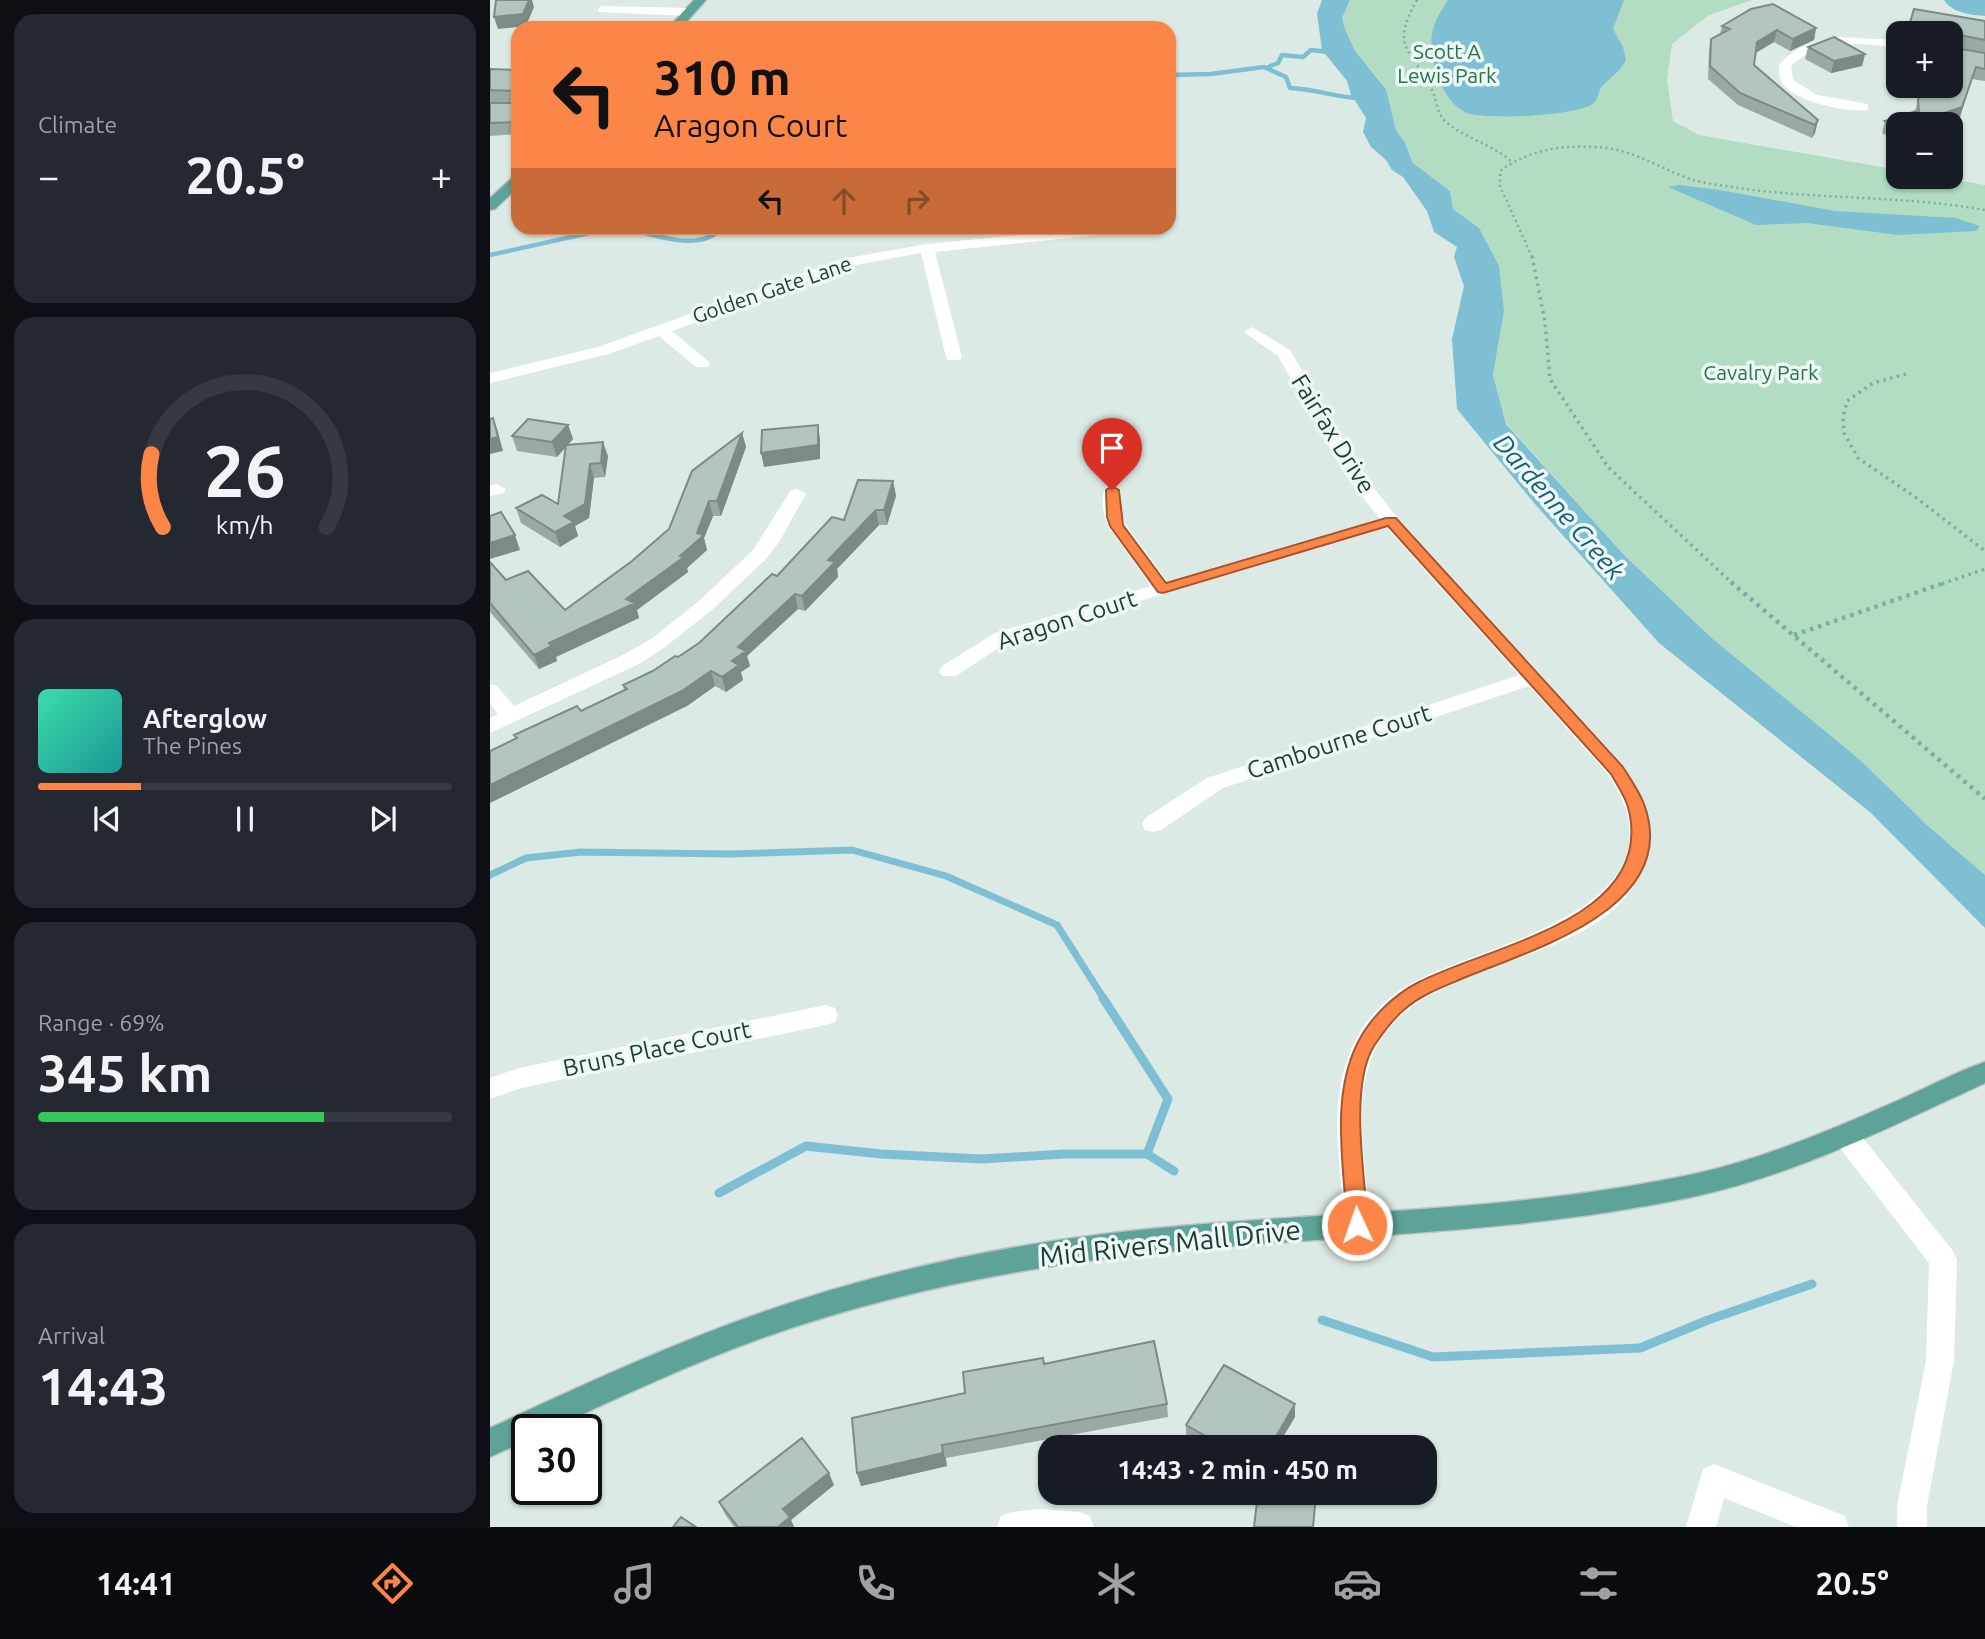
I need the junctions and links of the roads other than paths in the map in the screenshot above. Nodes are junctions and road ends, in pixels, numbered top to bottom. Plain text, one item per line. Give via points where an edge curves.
1 (700, 0) edge
2 (602, 9) dead end
3 (688, 12) junction
4 (680, 21) edge
5 (1886, 43) edge
6 (1863, 107) dead end
7 (511, 186) edge
8 (490, 206) edge
9 (1057, 235) edge
10 (927, 248) junction
11 (660, 329) junction
12 (1252, 332) dead end
13 (954, 357) dead end
14 (702, 364) dead end
15 (492, 376) edge
16 (1112, 490) dead end
17 (797, 494) dead end
18 (1391, 521) junction
19 (1163, 589) junction
20 (949, 671) dead end
21 (1533, 678) junction
22 (490, 691) edge
23 (511, 716) junction
24 (490, 726) edge
25 (1153, 824) dead end
26 (826, 1015) dead end
27 (1985, 1072) edge
28 (490, 1089) edge
29 (1845, 1135) junction
30 (1357, 1225) junction
31 (490, 1443) edge
32 (1013, 1527) edge
33 (1079, 1527) edge
34 (1701, 1527) edge
35 (1834, 1527) edge
36 (1912, 1527) edge

1 - 3 main road
2 - 3 street
3 - 4 main road
5 - 6 street via 1857,40 1816,45 1800,51 1785,65 1787,81 1803,95
7 - 8 main road
9 - 10 street, Golden Gate Lane
10 - 11 street, Golden Gate Lane via 825,268
10 - 13 street
11 - 14 street
11 - 15 street, Golden Gate Lane via 583,357
12 - 18 street, Fairfax Drive via 1284,352 1353,474
16 - 19 street via 1117,526
17 - 23 street via 760,554 683,624 632,659
18 - 19 street, Aragon Court
18 - 21 street, Fairfax Drive
19 - 20 street, Aragon Court via 1002,637
21 - 25 street, Cambourne Court via 1215,783
21 - 30 street, Fairfax Drive via 1625,783 1640,828 1638,854 1628,879 1610,901 1587,917 1424,987 1398,1004 1380,1024 1366,1043 1350,1096
22 - 23 street
23 - 24 street
26 - 28 street, Bruns Place Court via 519,1078
27 - 29 main road, Mid Rivers Mall Drive
29 - 30 main road, Mid Rivers Mall Drive via 1753,1170 1639,1196 1539,1210
29 - 36 street via 1943,1260 1940,1361
30 - 31 main road, Mid Rivers Mall Drive via 1108,1245 948,1273 857,1295 654,1368
32 - 33 street
34 - 35 street via 1714,1479

